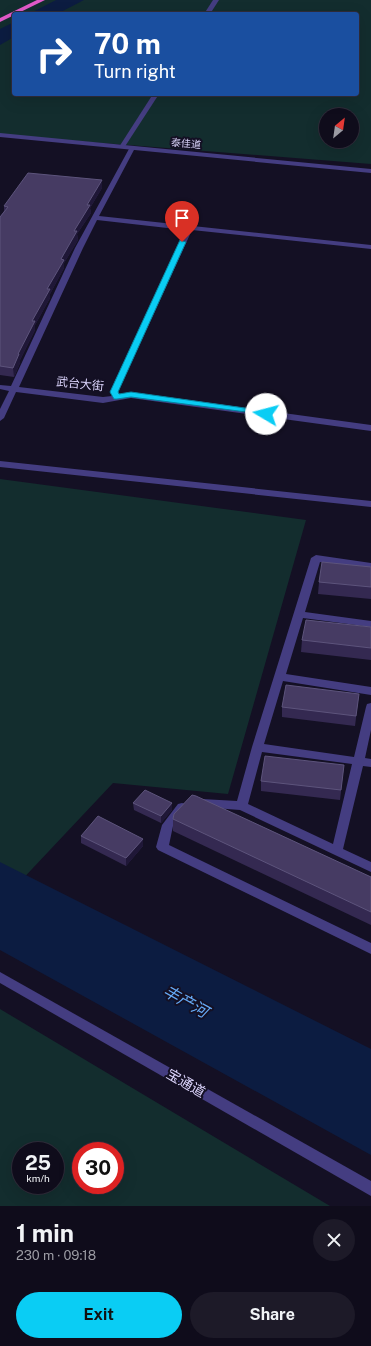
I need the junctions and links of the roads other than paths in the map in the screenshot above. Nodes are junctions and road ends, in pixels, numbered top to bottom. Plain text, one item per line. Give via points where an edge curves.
1 (42, 0) edge
2 (216, 0) edge
3 (17, 12) edge
4 (208, 12) edge
5 (12, 14) edge
6 (0, 20) edge
7 (155, 96) edge
8 (0, 135) edge
9 (122, 147) junction
10 (132, 148) junction
11 (371, 170) edge
12 (95, 218) junction
13 (189, 228) junction
14 (371, 247) edge
15 (0, 387) edge
16 (14, 388) junction
17 (117, 397) junction
18 (0, 418) edge
19 (371, 428) edge
20 (0, 464) edge
21 (371, 504) edge
22 (371, 566) edge
23 (298, 614) junction
24 (371, 624) edge
25 (279, 677) junction
26 (371, 690) edge
27 (371, 707) edge
28 (258, 747) junction
29 (357, 762) junction
30 (371, 763) edge
31 (242, 806) junction
32 (337, 851) junction
33 (371, 867) edge
34 (371, 949) edge
35 (0, 978) edge
36 (371, 1189) edge

1 - 3 highway
2 - 4 street
5 - 6 highway
7 - 9 street
8 - 9 street, 泰佳道
9 - 10 street, 泰佳道
10 - 11 street, 泰佳道
10 - 12 street
12 - 13 street
12 - 16 street
13 - 14 street
13 - 17 street via 114,392
15 - 16 street, 武台大街
16 - 17 street, 武台大街 via 103,400
16 - 18 street
17 - 19 street, 武台大街 via 131,395
20 - 21 street
22 - 23 street via 316,558
23 - 24 street
23 - 25 street
25 - 26 street
25 - 28 street
27 - 29 street
28 - 29 street
28 - 31 street
29 - 30 street
29 - 32 street
31 - 32 street
31 - 34 street via 186,802 168,825 162,847
32 - 33 street
35 - 36 street, 宝通道

